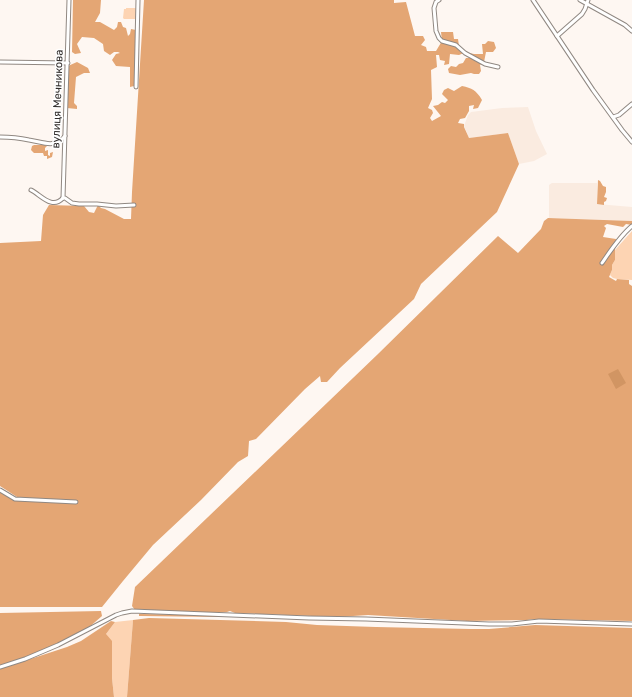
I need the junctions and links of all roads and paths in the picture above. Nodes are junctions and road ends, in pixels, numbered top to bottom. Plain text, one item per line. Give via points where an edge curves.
1 (68, 0) edge
2 (138, 0) edge
3 (439, 0) edge
4 (533, 0) edge
5 (580, 0) edge
6 (587, 2) edge
7 (632, 31) edge
8 (557, 36) junction
9 (0, 62) edge
10 (68, 63) junction
11 (498, 67) dead end
12 (136, 87) dead end
13 (632, 104) edge
14 (613, 117) junction
15 (65, 136) junction
16 (0, 137) edge
17 (632, 142) edge
18 (32, 190) dead end
19 (63, 198) junction
20 (134, 205) dead end
21 (632, 226) edge
22 (602, 263) dead end
23 (0, 490) edge
24 (76, 502) dead end
25 (632, 624) edge
26 (0, 667) edge

1 - 10 street, вулиця Мечникова
2 - 12 street
3 - 11 street via 434,8 438,38 456,45 485,64
4 - 8 street
5 - 6 street
6 - 7 street
6 - 8 street via 582,14
8 - 14 street
9 - 10 street
10 - 15 street, вулиця Мечникова
13 - 14 street via 620,115
14 - 17 street
15 - 16 street via 51,144
15 - 19 street, вулиця Мечникова
18 - 19 street via 48,202 56,203
19 - 20 street via 79,204
21 - 22 street via 618,240
23 - 24 street via 15,499
25 - 26 street via 539,621 489,624 132,611 122,612 58,645

